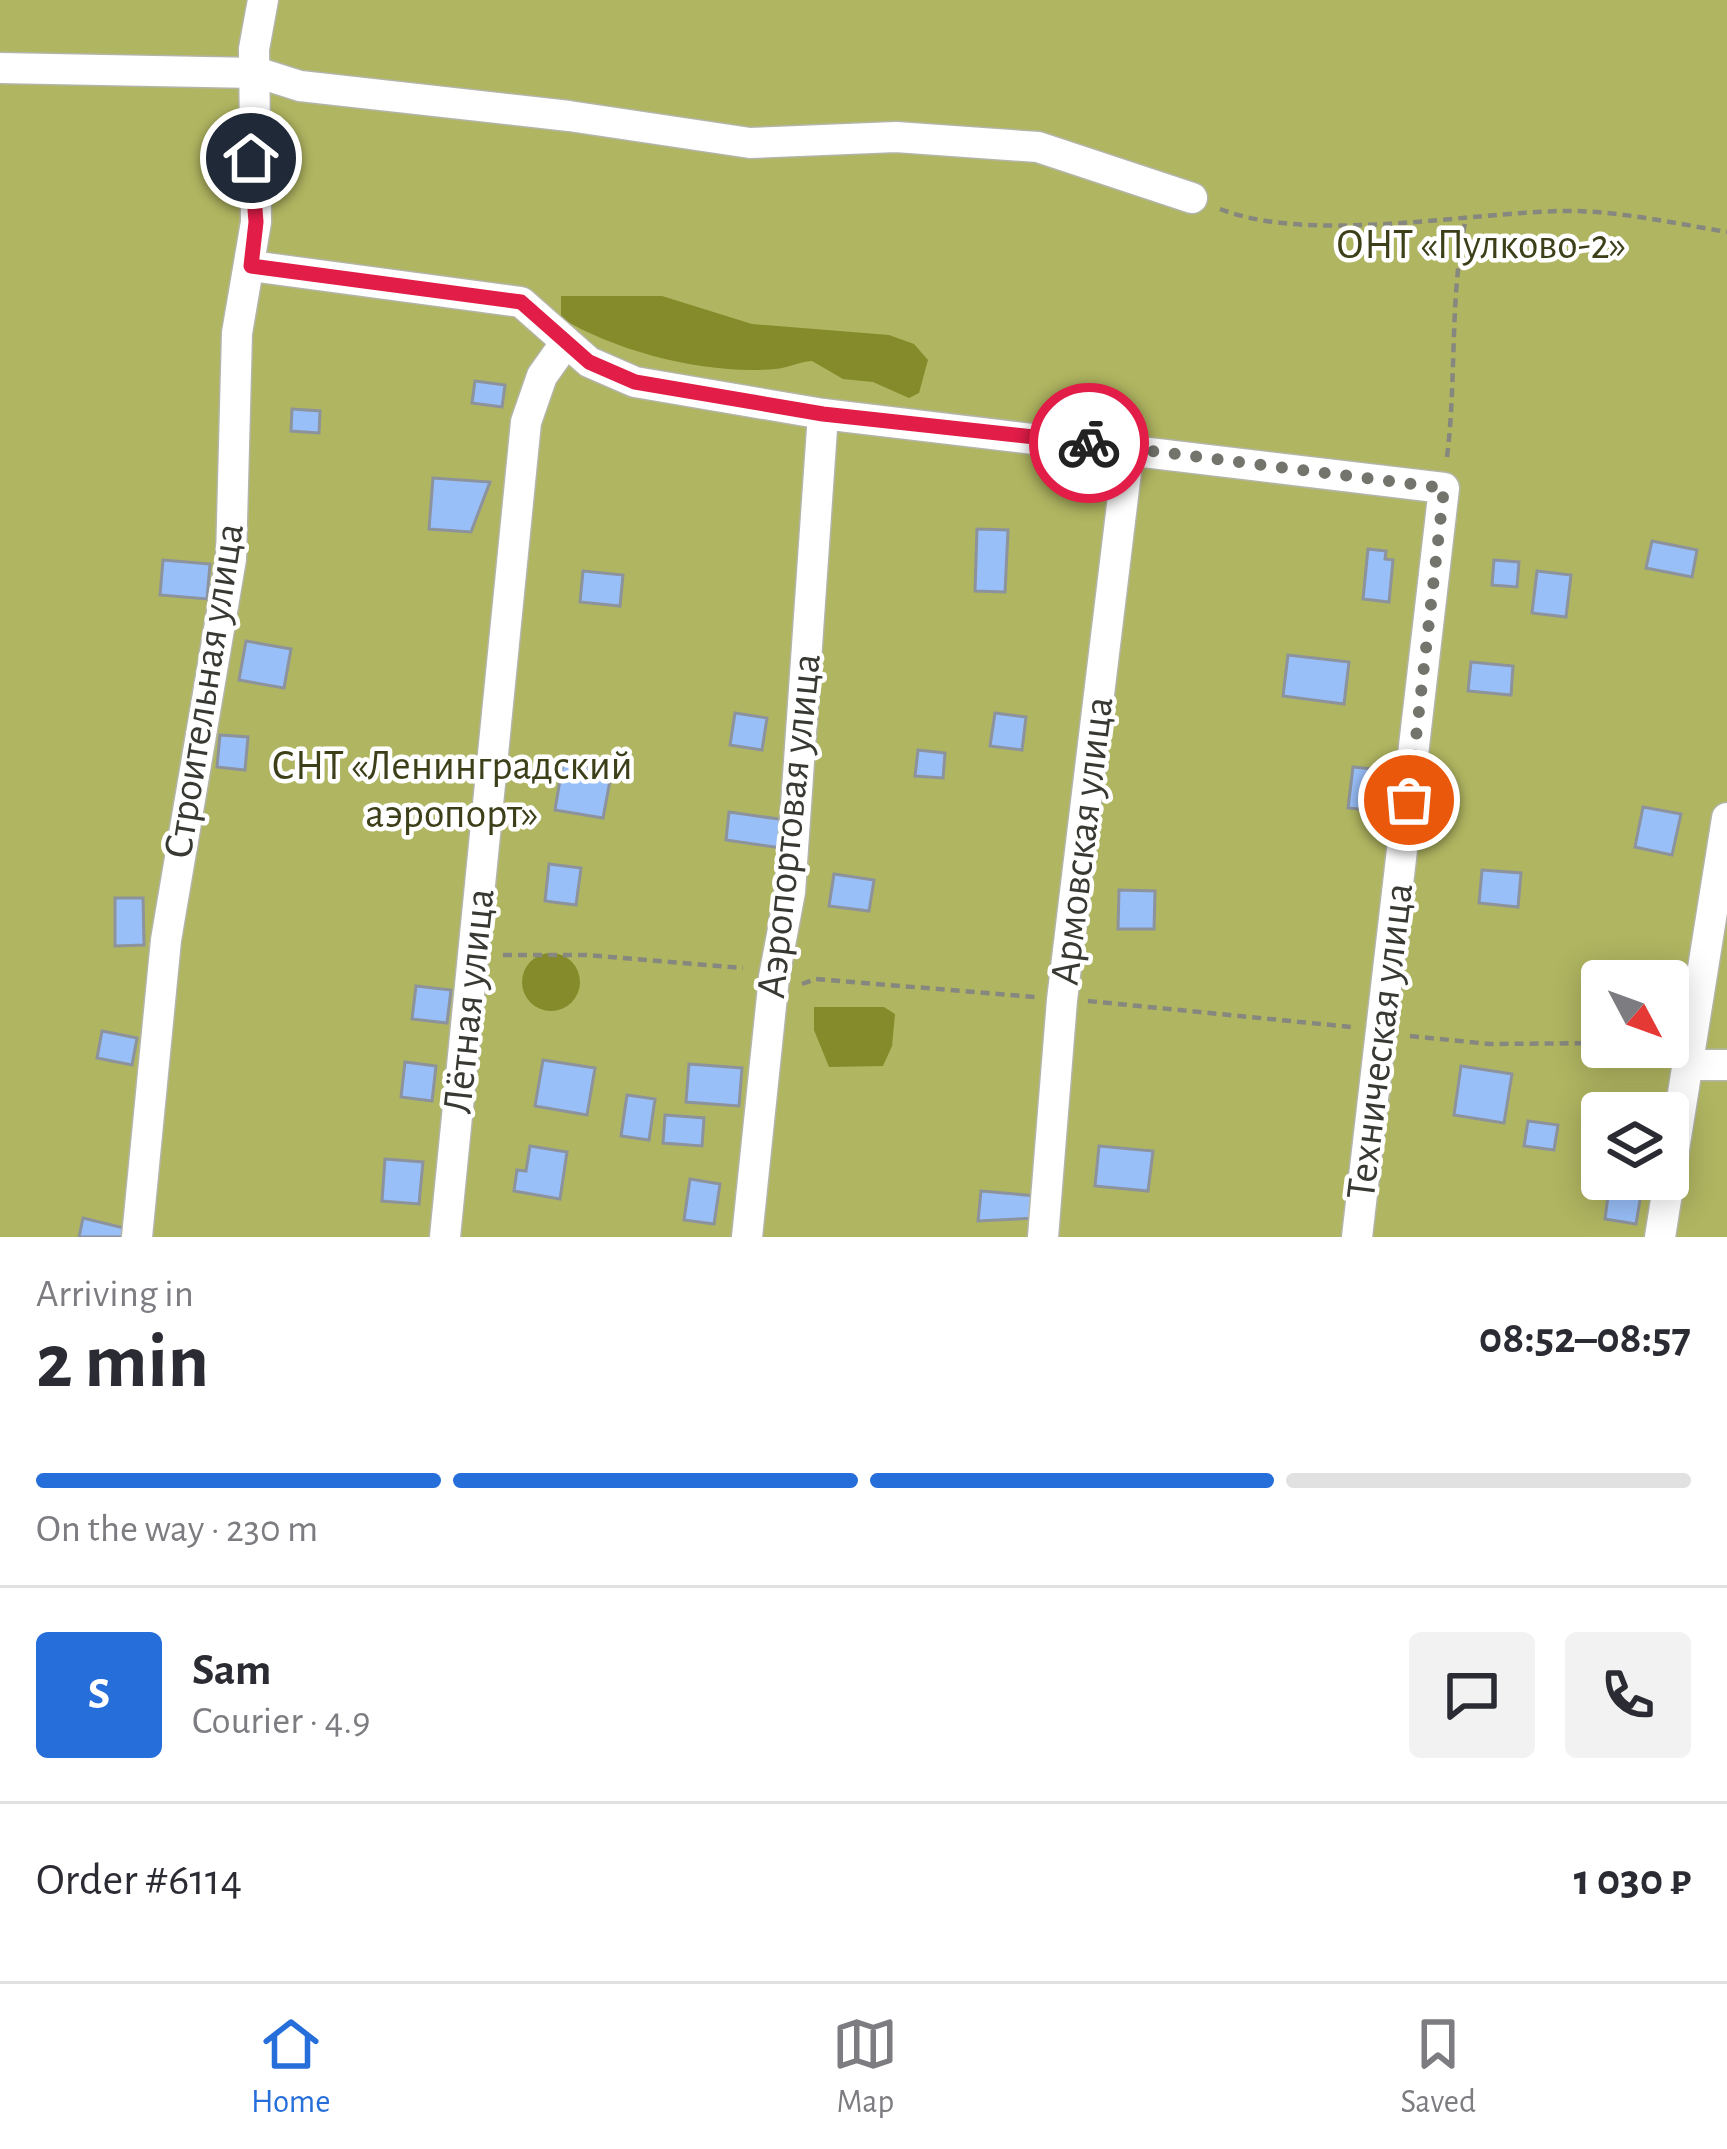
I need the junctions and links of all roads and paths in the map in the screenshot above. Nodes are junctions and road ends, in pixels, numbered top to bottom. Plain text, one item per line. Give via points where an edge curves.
1 (263, 0) edge
2 (0, 68) edge
3 (259, 73) junction
4 (1192, 198) joint
5 (1466, 218) junction
6 (1727, 232) edge
7 (251, 266) junction
8 (564, 345) junction
9 (823, 414) junction
10 (1129, 447) junction
11 (1444, 488) junction
12 (1727, 818) edge
13 (1689, 1059) edge
14 (1689, 1065) edge
15 (1727, 1065) edge
16 (1688, 1068) edge
17 (137, 1237) edge
18 (445, 1237) edge
19 (747, 1237) edge
20 (1043, 1237) edge
21 (1357, 1237) edge
22 (1660, 1237) edge

1 - 3 lane, Строительная улица via 254,49
2 - 3 lane
3 - 4 lane via 300,86 750,143 896,137 1038,147
3 - 7 lane, Строительная улица
4 - 5 path via 1243,218
5 - 6 path via 1565,211
5 - 11 path via 1455,268
7 - 8 lane via 521,302
7 - 17 lane, Строительная улица via 236,333 231,560 166,940
8 - 9 lane via 635,382
8 - 18 lane, Лётная улица via 542,376 526,422
9 - 10 lane
9 - 19 lane, Аэропортовая улица via 790,892
10 - 11 lane
10 - 20 lane, Армовская улица
11 - 21 lane, Техническая улица
12 - 13 lane
14 - 15 lane
16 - 22 lane

